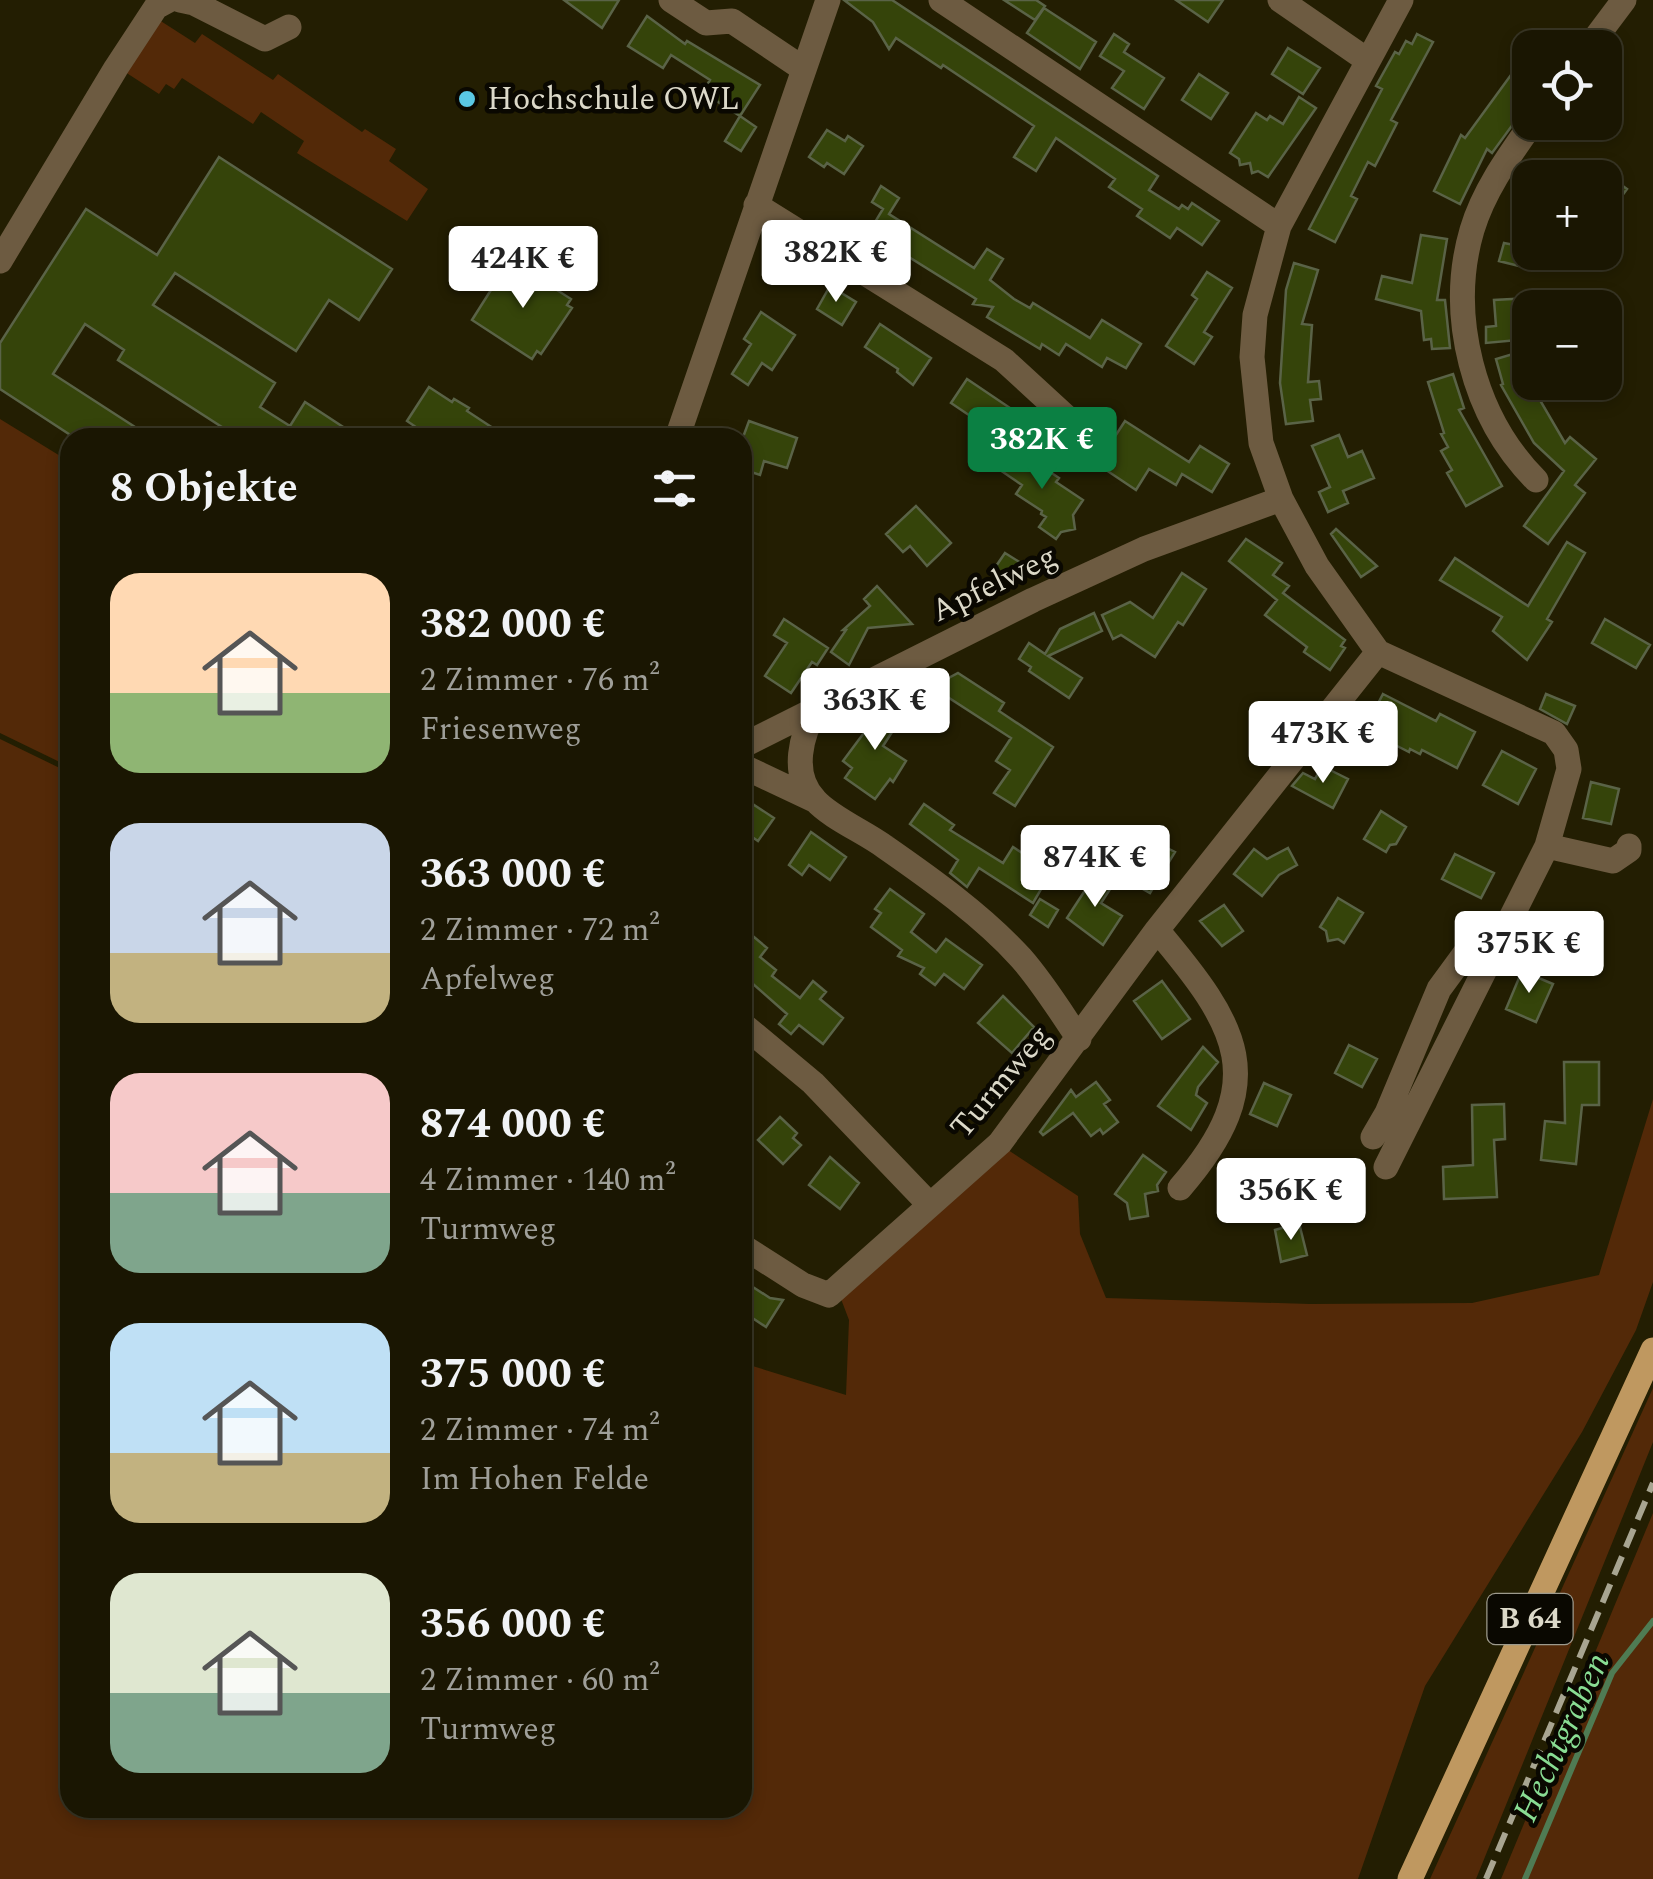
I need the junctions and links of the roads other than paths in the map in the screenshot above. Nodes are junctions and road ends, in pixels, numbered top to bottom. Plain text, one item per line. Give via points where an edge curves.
1 (169, 0) edge
2 (180, 0) edge
3 (670, 0) edge
4 (828, 0) edge
5 (941, 0) edge
6 (1280, 0) edge
7 (1401, 0) edge
8 (1624, 0) edge
9 (289, 27) dead end
10 (1602, 30) edge
11 (1367, 60) junction
12 (802, 68) junction
13 (1520, 140) edge
14 (756, 205) junction
15 (1279, 226) junction
16 (0, 260) edge
17 (1065, 416) dead end
18 (680, 428) edge
19 (1536, 480) dead end
20 (1281, 499) junction
21 (1378, 652) junction
22 (817, 708) junction
23 (752, 741) edge
24 (752, 771) edge
25 (814, 800) junction
26 (1547, 846) junction
27 (1629, 846) dead end
28 (1157, 930) junction
29 (1498, 939) junction
30 (752, 1032) edge
31 (1079, 1039) junction
32 (1373, 1137) dead end
33 (1386, 1168) dead end
34 (1180, 1188) dead end
35 (930, 1205) junction
36 (752, 1252) edge
37 (1653, 1350) edge
38 (1410, 1879) edge

1 - 16 street via 156,7 71,162
2 - 9 street via 265,39
3 - 12 street via 706,23 732,21
4 - 12 street
5 - 15 street
6 - 11 street
7 - 11 street
8 - 10 street
11 - 15 street
12 - 14 street
13 - 19 street via 1473,226 1464,261 1464,338 1489,410 1517,461
14 - 17 street via 1004,360
14 - 18 street
15 - 20 street via 1255,315 1252,357 1260,443
20 - 21 street
20 - 22 street, Apfelweg via 1144,549
21 - 26 street via 1554,733 1569,770
21 - 28 street, Turmweg
22 - 23 street, Apfelweg
22 - 25 street via 801,746
24 - 25 street
25 - 31 street via 899,858 1018,955
26 - 27 street via 1612,862
26 - 29 street
28 - 31 street, Turmweg
28 - 34 street via 1227,1026 1238,1065 1225,1122
29 - 32 street via 1472,944 1439,989
29 - 33 street
30 - 35 street via 813,1083
31 - 35 street, Turmweg via 1000,1142
35 - 36 street, Turmweg via 829,1295
37 - 38 main road, B 64

